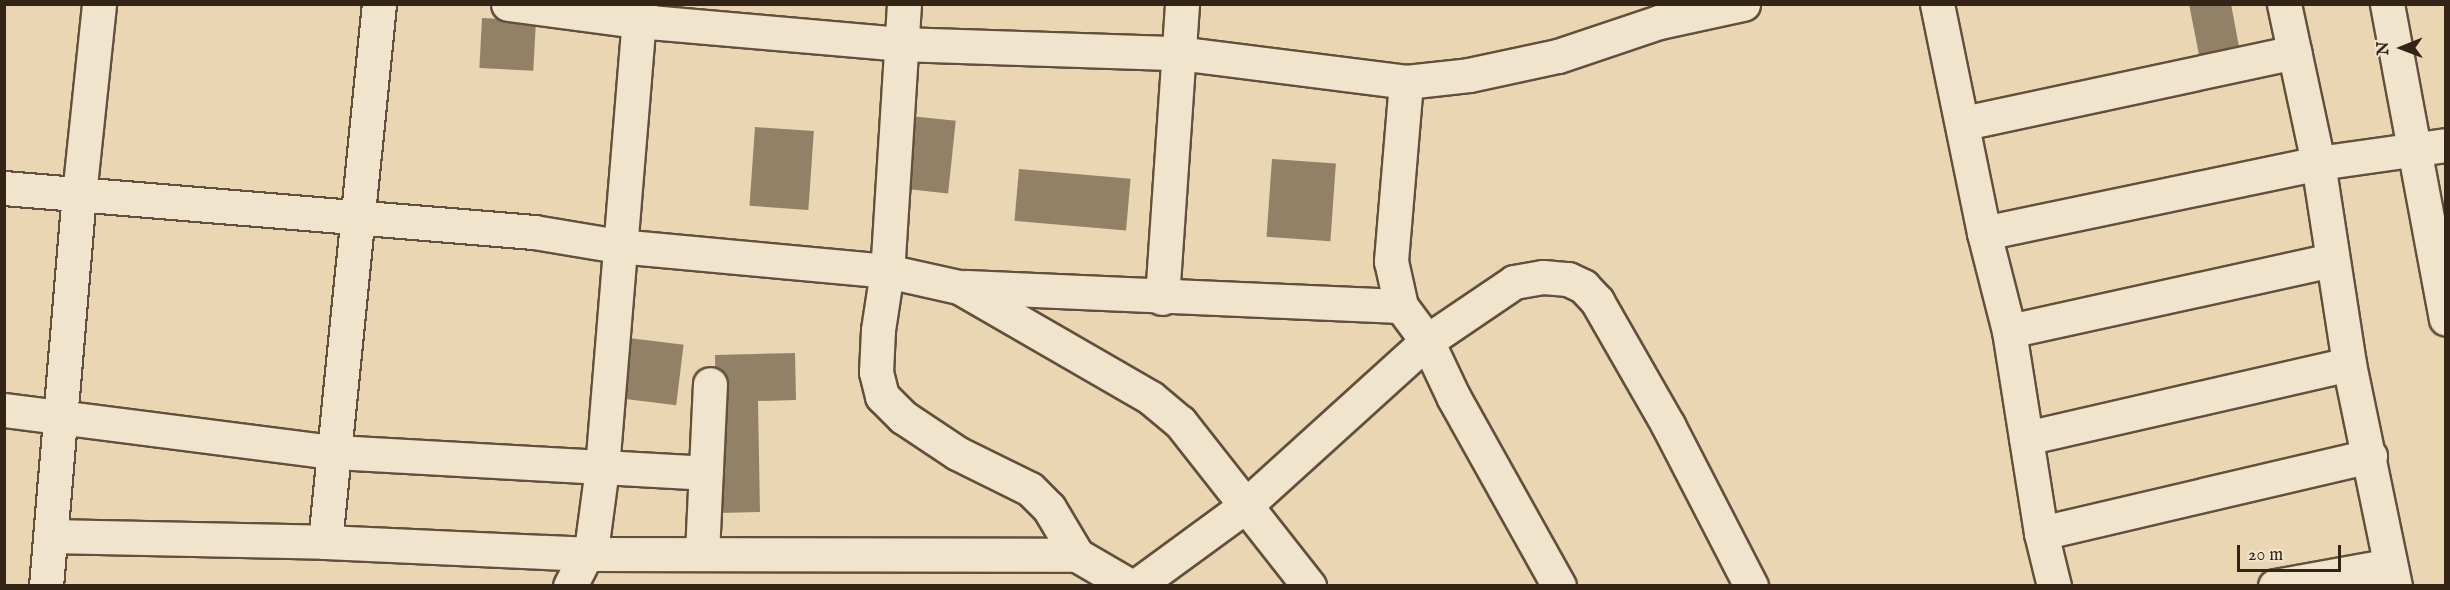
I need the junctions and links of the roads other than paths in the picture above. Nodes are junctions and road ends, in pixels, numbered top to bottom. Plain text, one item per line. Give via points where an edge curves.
1 (99, 4) edge
2 (379, 4) edge
3 (508, 4) edge
4 (904, 4) edge
5 (1182, 4) edge
6 (1743, 4) edge
7 (1937, 4) edge
8 (2284, 4) edge
9 (2387, 4) edge
10 (639, 13) edge
11 (900, 45) junction
12 (2294, 52) junction
13 (1178, 53) junction
14 (1406, 82) junction
15 (1964, 123) junction
16 (2431, 146) edge
17 (2318, 163) junction
18 (4, 188) edge
19 (79, 195) junction
20 (356, 216) junction
21 (1984, 233) junction
22 (618, 246) junction
23 (2331, 260) junction
24 (887, 271) junction
25 (959, 287) junction
26 (1161, 298) junction
27 (1401, 306) junction
28 (2445, 319) edge
29 (2009, 331) junction
30 (1427, 341) junction
31 (2349, 364) junction
32 (710, 384) dead end
33 (4, 410) edge
34 (60, 416) junction
35 (2026, 438) junction
36 (334, 452) junction
37 (2370, 456) junction
38 (602, 468) junction
39 (705, 473) junction
40 (1244, 507) junction
41 (2041, 533) junction
42 (50, 536) junction
43 (325, 542) junction
44 (702, 553) junction
45 (586, 554) junction
46 (1077, 555) junction
47 (2392, 575) edge
48 (2288, 584) edge
49 (46, 585) edge
50 (570, 585) edge
51 (1130, 585) edge
52 (1136, 585) edge
53 (1309, 585) edge
54 (1559, 585) edge
55 (1751, 585) edge
56 (2054, 585) edge

1 - 19 street
2 - 20 street
3 - 10 street
4 - 11 street
5 - 13 street
6 - 14 street via 1659,22 1558,56 1469,75
7 - 15 street
8 - 12 street
9 - 16 street
10 - 11 street
10 - 22 street
11 - 13 street
11 - 24 street
12 - 15 street
12 - 17 street
13 - 14 street
13 - 26 street
14 - 27 street via 1391,261
15 - 21 street
16 - 17 street
16 - 28 street
17 - 21 street
17 - 23 street
18 - 19 street
19 - 20 street
19 - 34 street
20 - 22 street via 534,232
20 - 36 street
21 - 29 street
22 - 24 street
22 - 38 street
23 - 29 street
23 - 31 street
24 - 25 street
24 - 46 street via 876,372 882,396 903,417 957,453 1040,497
25 - 26 street
25 - 40 street via 1151,398 1206,450
26 - 27 street
27 - 30 street
29 - 35 street
30 - 40 street
30 - 54 street via 1454,398
30 - 55 street via 1514,282 1543,277 1568,279 1583,286 1597,301 1668,425
31 - 35 street
31 - 37 street
32 - 39 street
33 - 34 street
34 - 36 street
34 - 42 street
35 - 41 street
36 - 38 street
36 - 43 street
37 - 41 street
37 - 47 street
38 - 39 street
38 - 45 street via 592,543
39 - 44 street
40 - 52 street
40 - 53 street
41 - 56 street
42 - 43 street
42 - 49 street
43 - 45 street
44 - 45 street
44 - 46 street
45 - 50 street
46 - 51 street
47 - 48 street

